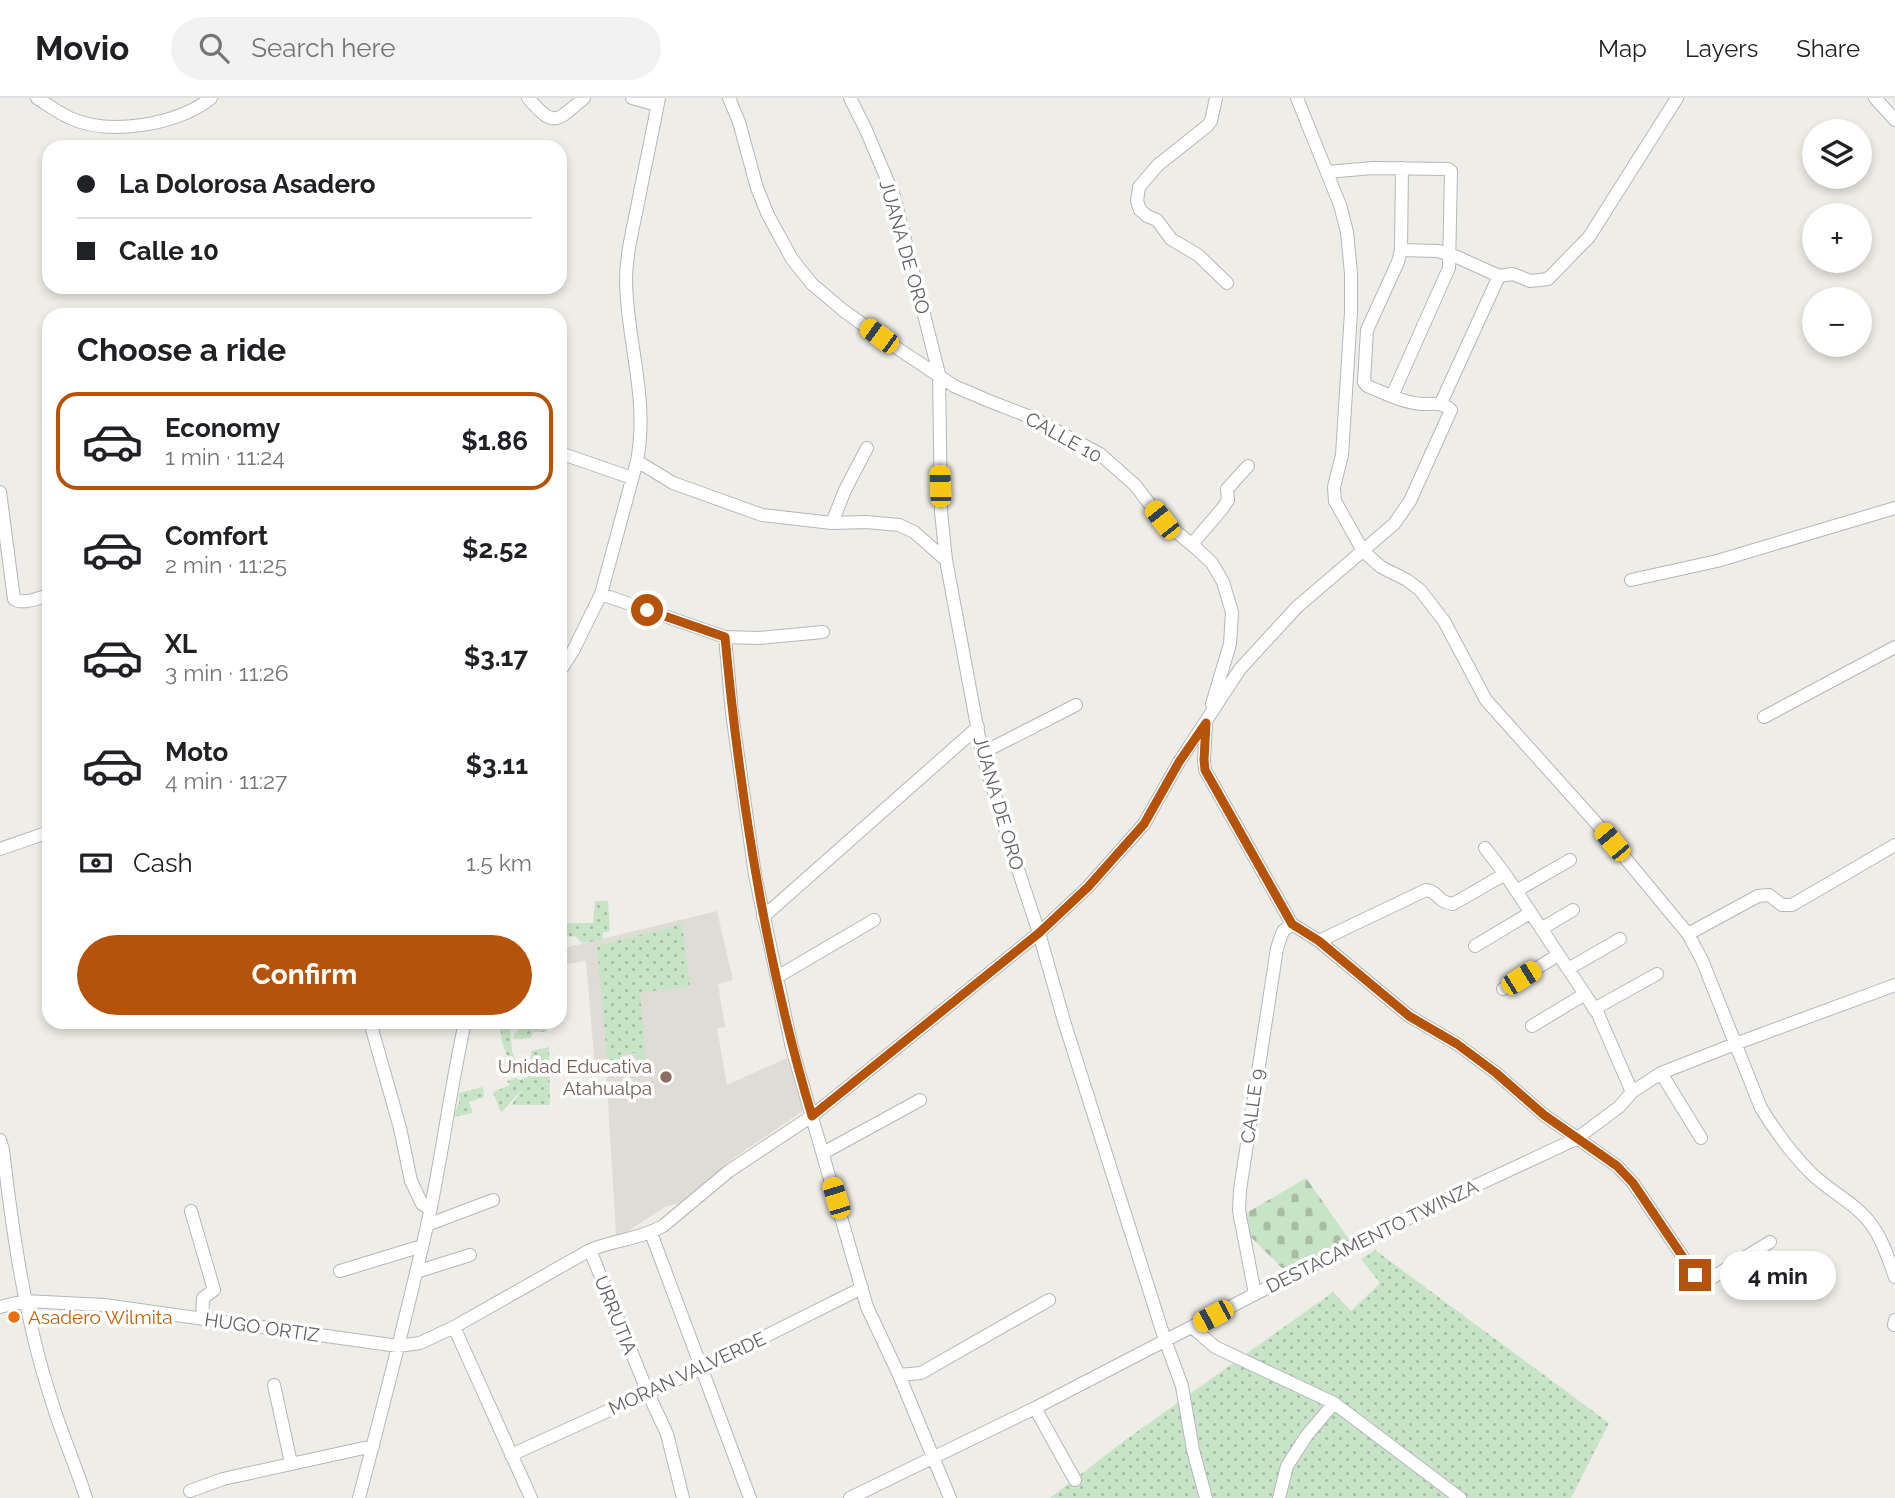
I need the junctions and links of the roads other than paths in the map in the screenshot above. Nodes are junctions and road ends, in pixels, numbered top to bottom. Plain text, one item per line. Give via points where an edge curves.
1 (37, 98) edge
2 (211, 98) edge
3 (528, 98) edge
4 (583, 98) edge
5 (632, 98) edge
6 (729, 98) edge
7 (850, 98) edge
8 (1216, 98) edge
9 (1297, 98) edge
10 (1677, 98) edge
11 (1875, 98) edge
12 (658, 102) edge
13 (1895, 120) edge
14 (1402, 168) junction
15 (1327, 172) junction
16 (1401, 250) junction
17 (1449, 254) junction
18 (1499, 276) junction
19 (1227, 283) dead end
20 (939, 374) junction
21 (1392, 396) junction
22 (1441, 403) junction
23 (867, 448) dead end
24 (567, 455) edge
25 (637, 461) junction
26 (1248, 466) dead end
27 (632, 478) junction
28 (0, 492) edge
29 (1895, 508) edge
30 (832, 523) junction
31 (3, 536) edge
32 (1192, 544) junction
33 (1363, 551) junction
34 (946, 560) junction
35 (1632, 580) dead end
36 (601, 594) junction
37 (42, 597) edge
38 (823, 632) dead end
39 (725, 637) junction
40 (1895, 647) edge
41 (567, 659) edge
42 (1076, 705) dead end
43 (1764, 718) dead end
44 (1206, 723) junction
45 (978, 727) junction
46 (982, 752) junction
47 (42, 834) edge
48 (1895, 845) edge
49 (1485, 848) dead end
50 (0, 849) edge
51 (1570, 860) dead end
52 (1505, 873) junction
53 (1516, 891) junction
54 (1573, 910) dead end
55 (1530, 913) junction
56 (763, 917) junction
57 (874, 920) dead end
58 (1292, 924) junction
59 (1541, 929) junction
60 (1039, 933) junction
61 (1688, 934) junction
62 (1620, 939) dead end
63 (1319, 941) junction
64 (1475, 946) dead end
65 (1558, 954) junction
66 (1568, 969) junction
67 (1657, 974) dead end
68 (777, 977) junction
69 (1895, 985) edge
70 (1503, 989) dead end
71 (1585, 994) junction
72 (1594, 1009) junction
73 (1532, 1027) dead end
74 (372, 1029) edge
75 (463, 1029) edge
76 (1735, 1044) junction
77 (1661, 1073) junction
78 (1632, 1093) junction
79 (920, 1100) dead end
80 (812, 1116) junction
81 (1700, 1138) dead end
82 (1576, 1139) junction
83 (0, 1140) edge
84 (823, 1153) junction
85 (493, 1200) dead end
86 (430, 1209) junction
87 (191, 1211) dead end
88 (427, 1225) junction
89 (651, 1233) junction
90 (1770, 1242) dead end
91 (422, 1246) junction
92 (590, 1250) junction
93 (470, 1255) dead end
94 (340, 1271) dead end
95 (416, 1272) junction
96 (1895, 1277) edge
97 (862, 1288) junction
98 (1255, 1294) junction
99 (1049, 1300) dead end
100 (25, 1301) junction
101 (0, 1307) edge
102 (202, 1319) junction
103 (454, 1327) junction
104 (1192, 1327) junction
105 (1165, 1340) junction
106 (398, 1346) junction
107 (702, 1368) junction
108 (899, 1376) junction
109 (274, 1385) dead end
110 (648, 1393) junction
111 (1334, 1403) junction
112 (1035, 1408) junction
113 (373, 1446) junction
114 (511, 1455) junction
115 (934, 1458) junction
116 (291, 1463) junction
117 (1075, 1480) dead end
118 (190, 1491) dead end
119 (86, 1498) edge
120 (359, 1498) edge
121 (531, 1498) edge
122 (684, 1498) edge
123 (750, 1498) edge
124 (850, 1498) edge
125 (950, 1498) edge
126 (1206, 1498) edge
127 (1279, 1498) edge
128 (1460, 1498) edge

1 - 2 street via 71,118 104,126 161,122
3 - 4 street via 542,115 554,118 562,117
5 - 12 street
6 - 20 street, CALLE 10 via 757,188 792,259 812,284 844,311
7 - 20 street, JUANA DE ORO via 894,196
8 - 19 street via 1211,121 1152,172 1139,187 1137,201 1140,210 1157,220 1171,239 1198,255
9 - 15 street
10 - 18 street via 1589,237 1548,279
11 - 13 street
12 - 25 street via 626,277 642,422
14 - 15 street
14 - 16 street
14 - 17 street via 1451,171
15 - 33 street via 1347,232 1351,274 1342,455 1333,494
16 - 17 street
16 - 21 street via 1366,337 1364,382
17 - 18 street
17 - 21 street via 1449,268
18 - 22 street
20 - 32 street, CALLE 10 via 954,386 1033,418 1100,454 1135,485 1162,520
20 - 34 street, JUANA DE ORO via 940,499
21 - 22 street via 1420,404
22 - 33 street via 1451,410 1410,500 1394,524
23 - 30 street
24 - 27 street
25 - 27 street
25 - 30 street via 673,483 762,515
26 - 32 street via 1227,489 1223,509
27 - 36 street
28 - 31 street
29 - 35 street via 1717,561
30 - 34 street via 899,525
31 - 37 street via 14,599
32 - 44 street, CALLE 10 via 1212,563 1232,612 1230,644
33 - 44 street via 1289,616 1240,669
33 - 61 street via 1420,590 1444,621 1486,700
34 - 45 street, JUANA DE ORO
36 - 39 street
36 - 41 street
38 - 39 street
39 - 56 street
40 - 43 street
42 - 46 street
44 - 58 street, CALLE 10 via 1205,770
44 - 60 street via 1144,824
45 - 46 street, JUANA DE ORO
45 - 56 street
46 - 60 street, JUANA DE ORO
47 - 50 street
48 - 61 street via 1792,905 1782,905 1769,895 1758,896
49 - 52 street
51 - 53 street
52 - 53 street
52 - 63 street via 1453,904 1426,890
53 - 55 street
54 - 59 street
55 - 59 street
55 - 64 street
56 - 68 street
57 - 68 street
58 - 63 street, CALLE 10
58 - 98 street, CALLE 9 via 1283,931 1277,948 1240,1190 1239,1211
59 - 65 street
60 - 80 street
60 - 105 street, JUANA DE ORO
61 - 76 street
62 - 66 street
63 - 82 street, CALLE 10 via 1409,1016 1457,1044
65 - 66 street
65 - 70 street
66 - 71 street
67 - 72 street
68 - 80 street
69 - 76 street, DESTACAMENTO TWINZA
71 - 72 street
71 - 73 street
72 - 78 street
74 - 86 street via 411,1181 422,1204
75 - 86 street
76 - 77 street, DESTACAMENTO TWINZA
76 - 96 street via 1760,1108 1772,1126 1811,1173 1865,1217
77 - 78 street, DESTACAMENTO TWINZA
77 - 81 street
78 - 82 street, DESTACAMENTO TWINZA
79 - 84 street
80 - 84 street
80 - 89 street via 729,1171
82 - 90 street, CALLE 10 via 1626,1174 1695,1275 1710,1279
82 - 98 street, DESTACAMENTO TWINZA
83 - 100 street
84 - 97 street
85 - 88 street
86 - 88 street
87 - 102 street via 214,1290 202,1301
88 - 91 street
89 - 92 street, HUGO ORTIZ
89 - 107 street
91 - 94 street
91 - 95 street
92 - 103 street, HUGO ORTIZ
92 - 110 street, URRUTIA
93 - 95 street
95 - 106 street
97 - 107 street, MORAN VALVERDE
97 - 108 street
98 - 104 street, DESTACAMENTO TWINZA
99 - 108 street via 921,1373
100 - 101 street, HUGO ORTIZ
100 - 102 street, HUGO ORTIZ via 104,1305
100 - 119 street via 52,1402
102 - 106 street, HUGO ORTIZ
103 - 106 street, HUGO ORTIZ via 421,1343
103 - 114 street
104 - 105 street, DESTACAMENTO TWINZA
104 - 111 street via 1215,1346
105 - 112 street, DESTACAMENTO TWINZA
105 - 126 street, JUANA DE ORO via 1182,1386
106 - 113 street
107 - 110 street, MORAN VALVERDE
107 - 123 street
108 - 115 street
109 - 116 street
110 - 114 street, MORAN VALVERDE
110 - 122 street, URRUTIA via 667,1434
111 - 127 street via 1287,1466
111 - 128 street
112 - 115 street, DESTACAMENTO TWINZA
112 - 117 street
113 - 116 street
113 - 120 street
114 - 121 street
115 - 124 street, DESTACAMENTO TWINZA
115 - 125 street
116 - 118 street

